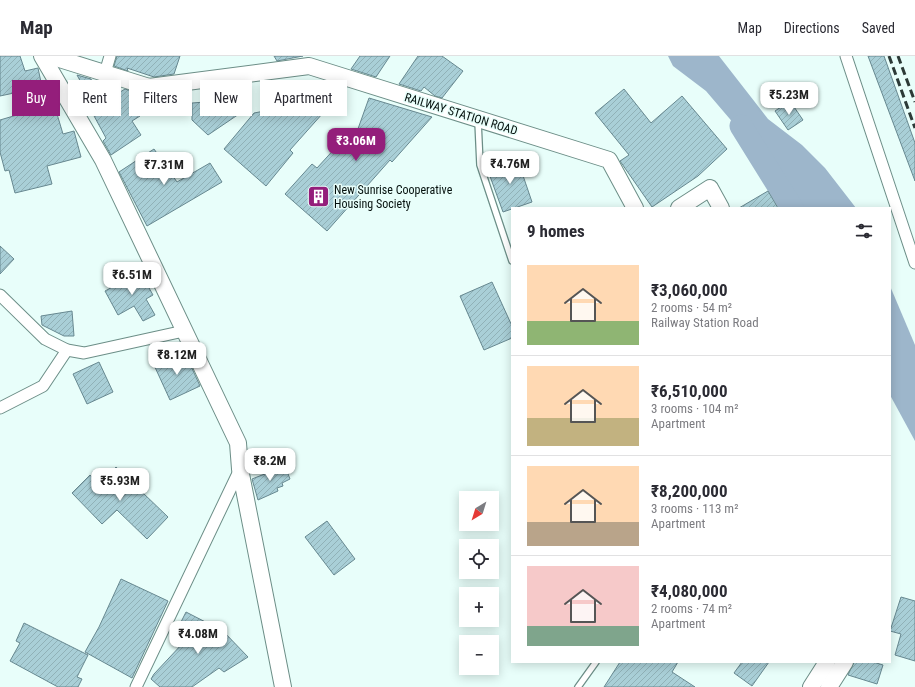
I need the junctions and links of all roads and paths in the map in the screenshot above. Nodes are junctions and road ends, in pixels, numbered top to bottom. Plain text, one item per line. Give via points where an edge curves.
1 (42, 56) edge
2 (50, 56) edge
3 (110, 56) edge
4 (846, 56) edge
5 (313, 61) edge
6 (104, 73) junction
7 (478, 119) junction
8 (634, 207) edge
9 (681, 207) edge
10 (720, 207) edge
11 (511, 258) edge
12 (915, 263) edge
13 (0, 296) edge
14 (184, 331) junction
15 (66, 350) junction
16 (0, 408) edge
17 (240, 469) junction
18 (595, 663) edge
19 (826, 663) edge
20 (844, 663) edge
21 (136, 687) edge
22 (283, 687) edge
23 (578, 687) edge
24 (811, 687) edge
25 (829, 687) edge

1 - 14 street via 103,160
2 - 6 street, RAILWAY STATION ROAD
3 - 6 street
4 - 12 street
5 - 6 street, RAILWAY STATION ROAD via 149,87
5 - 7 street, RAILWAY STATION ROAD
7 - 8 street, RAILWAY STATION ROAD via 609,160
7 - 11 lane via 480,165
9 - 10 street via 710,188
13 - 15 street via 45,339
14 - 15 street via 84,353
14 - 17 street via 238,443
15 - 16 street via 43,386
17 - 21 street
17 - 22 street
18 - 23 lane
19 - 24 street
20 - 25 street

